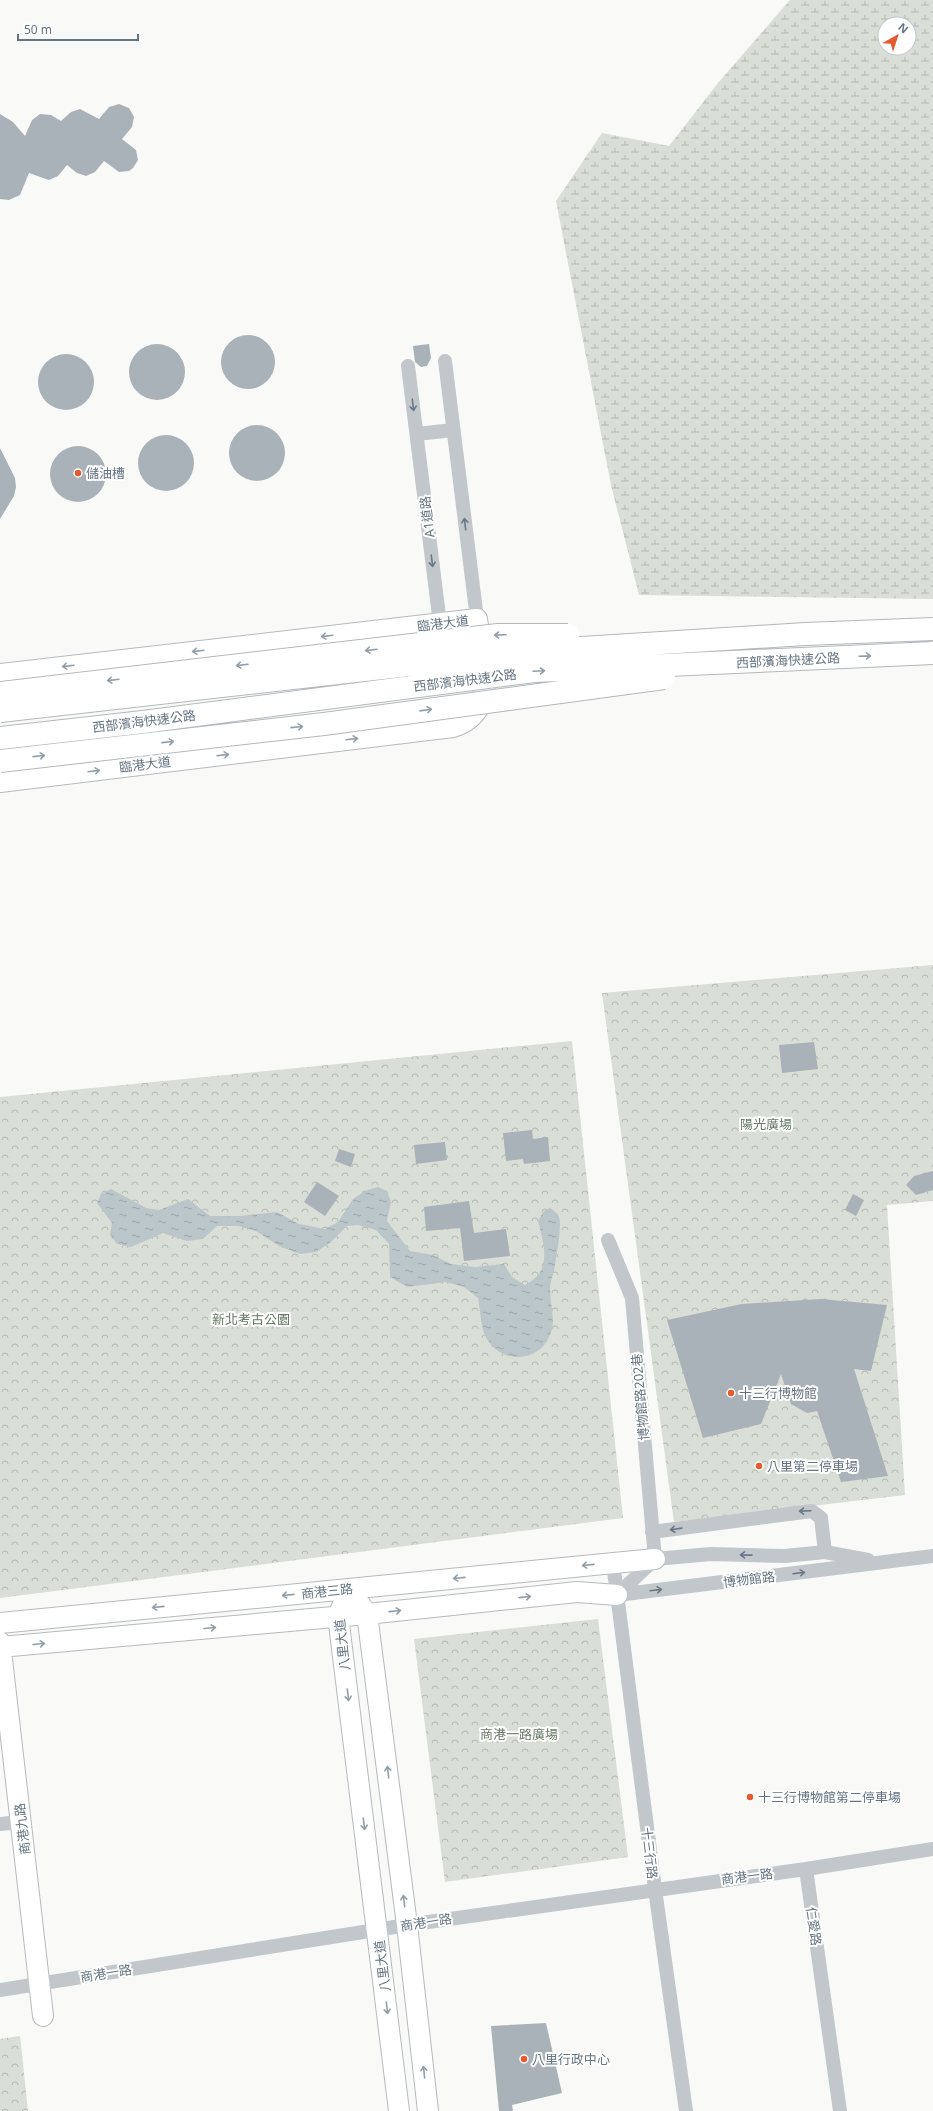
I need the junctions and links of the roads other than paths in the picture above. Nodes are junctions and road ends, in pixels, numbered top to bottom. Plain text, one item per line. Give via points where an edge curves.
1 (444, 361) dead end
2 (408, 366) dead end
3 (454, 430) junction
4 (416, 434) junction
5 (477, 619) junction
6 (440, 623) junction
7 (933, 629) edge
8 (805, 634) junction
9 (933, 653) edge
10 (806, 659) junction
11 (483, 667) junction
12 (445, 668) junction
13 (0, 674) edge
14 (0, 693) edge
15 (0, 711) edge
16 (0, 718) edge
17 (0, 729) edge
18 (0, 738) edge
19 (0, 761) edge
20 (0, 782) edge
21 (608, 1240) dead end
22 (652, 1532) junction
23 (825, 1552) junction
24 (933, 1556) edge
25 (655, 1559) junction
26 (882, 1562) junction
27 (613, 1563) junction
28 (349, 1589) junction
29 (617, 1595) junction
30 (367, 1614) junction
31 (338, 1616) junction
32 (0, 1623) edge
33 (0, 1646) edge
34 (21, 1822) junction
35 (0, 1824) edge
36 (933, 1850) edge
37 (806, 1869) junction
38 (655, 1889) junction
39 (408, 1925) junction
40 (378, 1930) junction
41 (40, 1983) junction
42 (0, 1990) edge
43 (43, 2016) dead end
44 (399, 2111) edge
45 (428, 2111) edge
46 (686, 2111) edge
47 (840, 2111) edge

1 - 3 street
2 -> 4 street, A1道路
3 - 4 street
5 -> 3 street
4 -> 6 street, A1道路
5 - 6 street, 臨港大道
5 - 11 street, 臨港大道
6 - 12 street, A1道路
6 -> 13 street, 臨港大道
7 - 8 highway, 西部濱海快速公路, bridge
8 -> 14 highway, bridge via 498,635
8 - 15 highway, 西部濱海快速公路, bridge via 534,651
10 -> 9 highway, 西部濱海快速公路, bridge
18 -> 10 highway, 西部濱海快速公路, bridge via 534,671
19 -> 10 highway, bridge via 324,724
11 - 12 street
11 - 17 street
20 -> 11 street, 臨港大道 via 453,727 468,721 482,704 485,687
12 - 16 street
21 - 22 street, 博物館路202巷 via 632,1298
23 -> 22 street via 821,1518 812,1511
22 - 25 street, 博物館路202巷
23 -> 25 street, 博物館路 via 785,1556 711,1554
23 - 26 street, 博物館路
24 - 26 street, 博物館路
25 - 27 street, 商港三路
25 - 29 street
29 -> 26 street, 博物館路
27 -> 28 street, 商港三路
27 - 29 street, 十三行路
28 - 30 street, 八里大道
28 - 31 street, 八里大道
28 -> 32 street, 商港三路
30 -> 29 street, 商港三路 via 577,1592
29 - 38 street, 十三行路
30 - 31 street, 商港三路
39 -> 30 street, 八里大道
33 -> 31 street, 商港三路
31 -> 40 street, 八里大道
33 - 34 street, 商港九路
34 - 35 street
34 - 41 street, 商港九路
36 - 37 street
37 - 38 street, 商港一路
37 - 47 street, 仁愛路
38 - 39 street, 商港一路
38 - 46 street, 十三行路
39 - 40 street, 商港一路
45 -> 39 street, 八里大道
40 - 41 street, 商港一路
40 -> 44 street, 八里大道
41 - 42 street, 商港一路
41 - 43 street, 商港九路

